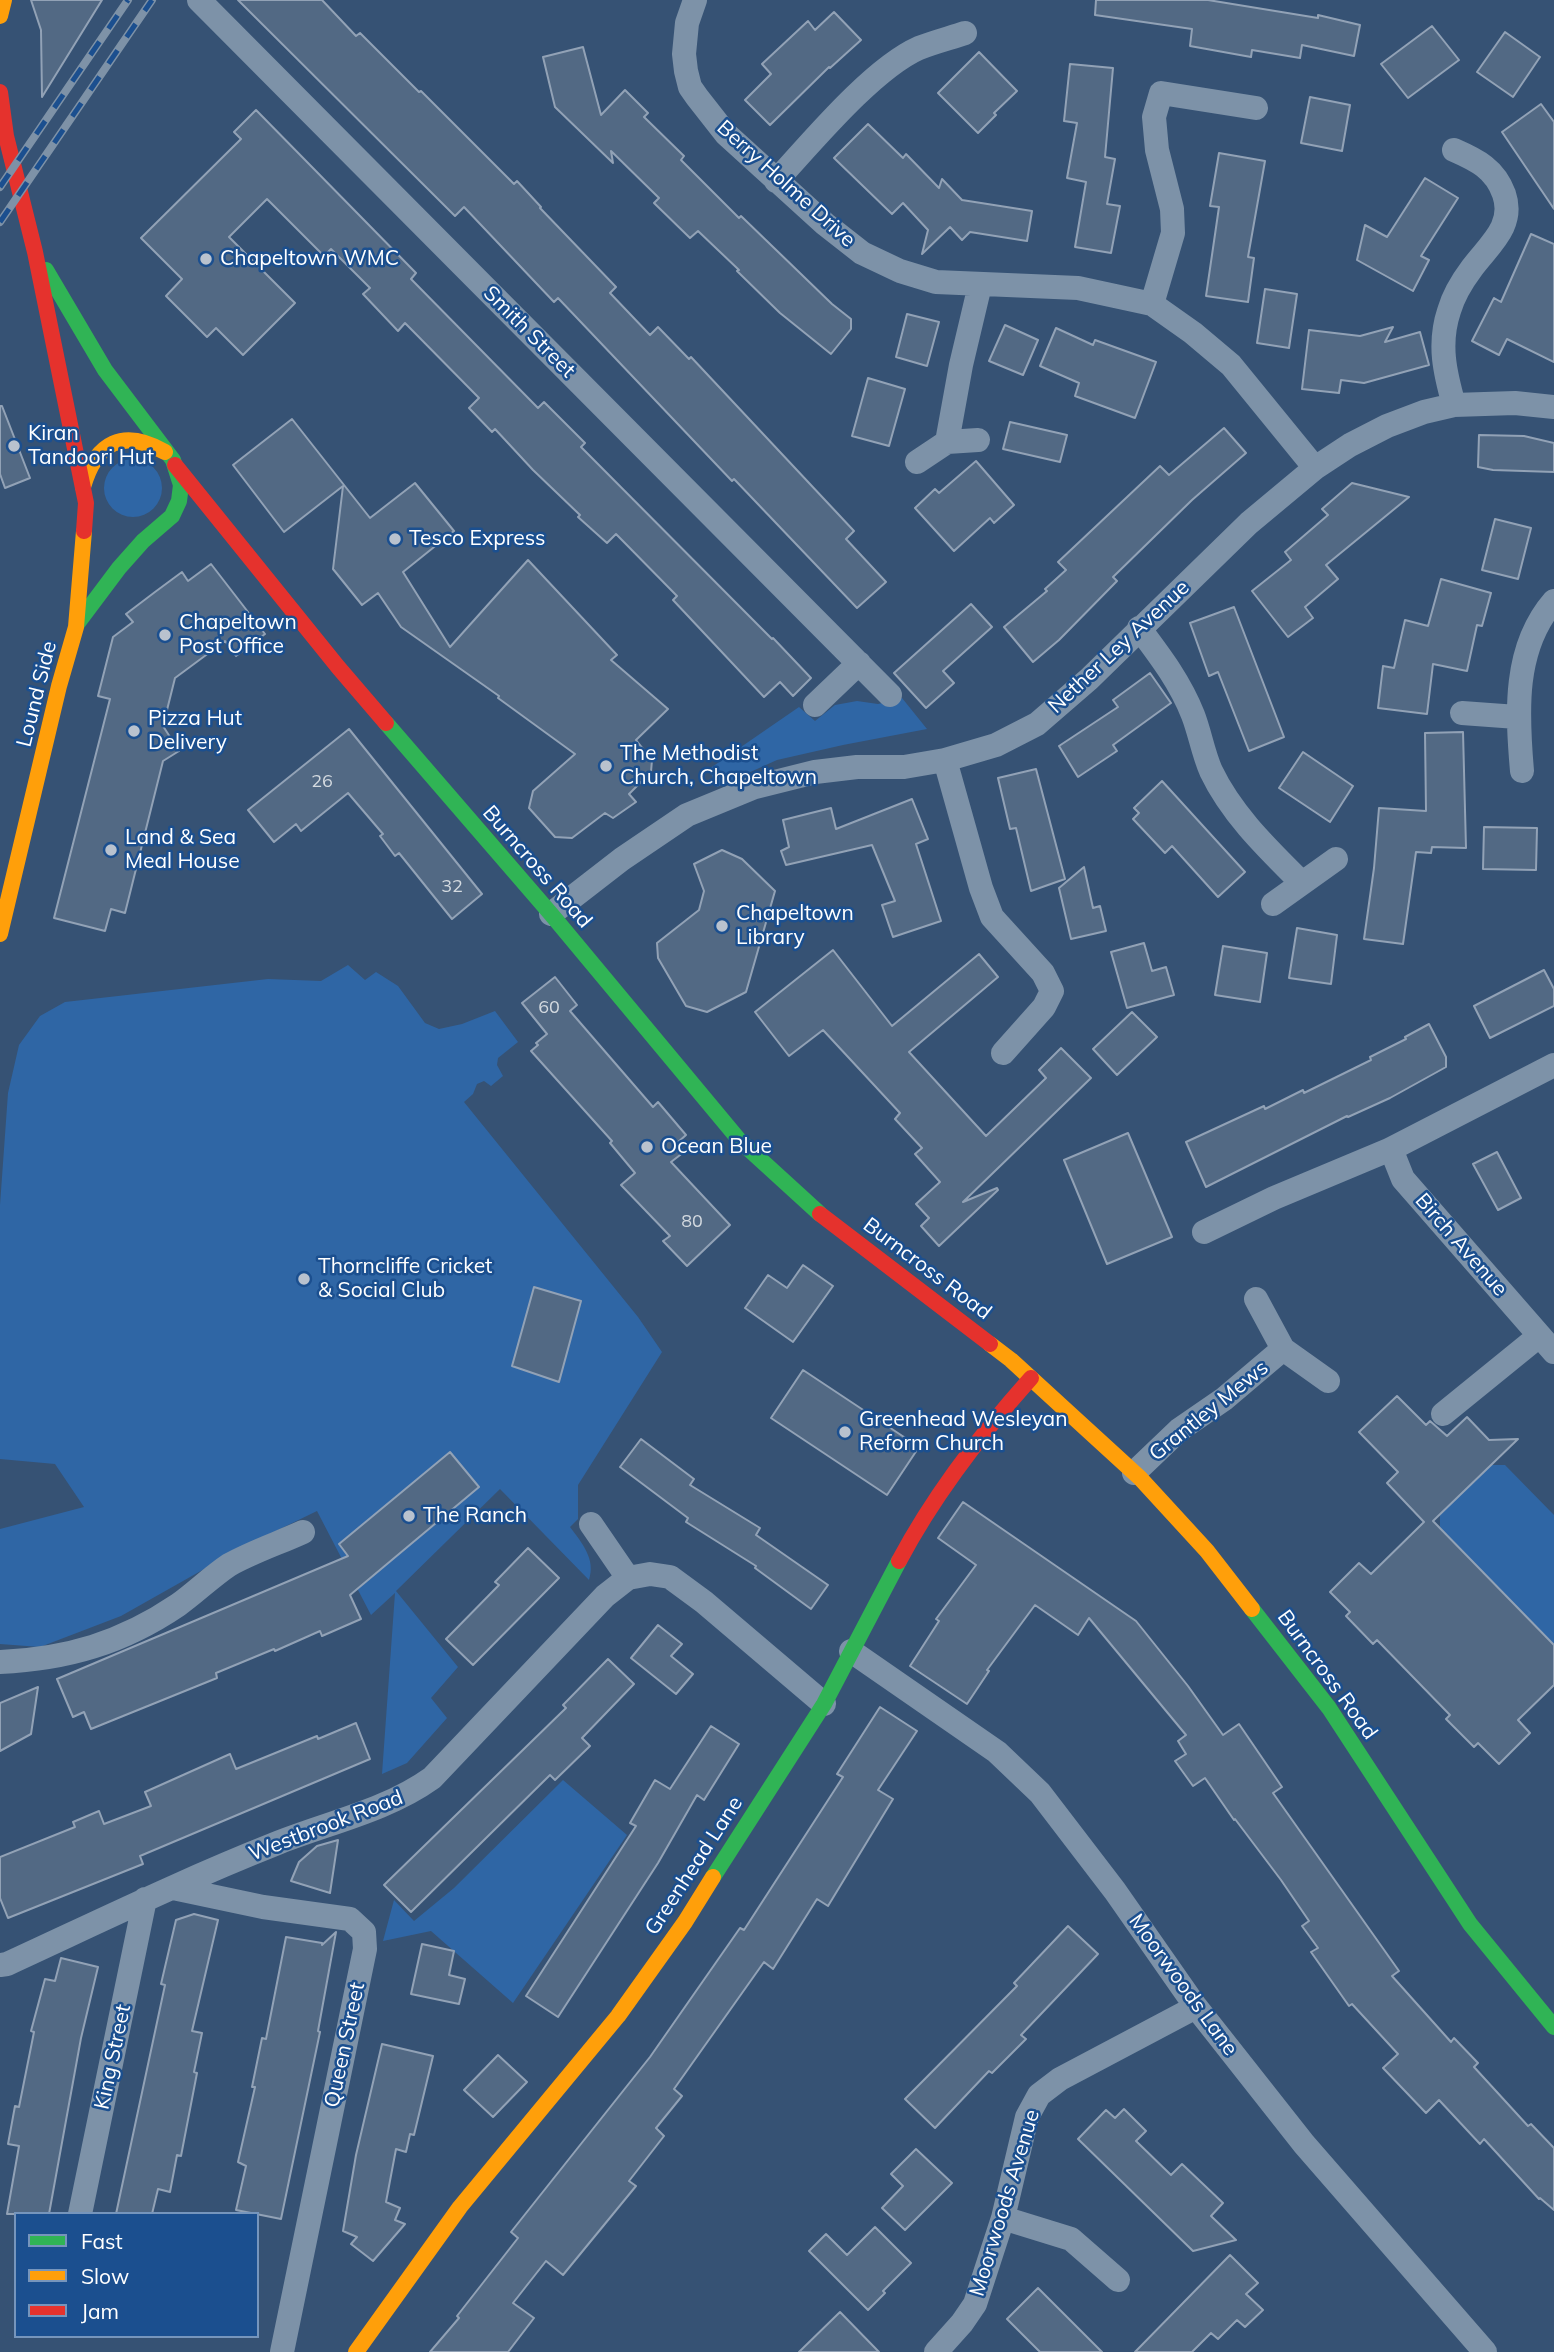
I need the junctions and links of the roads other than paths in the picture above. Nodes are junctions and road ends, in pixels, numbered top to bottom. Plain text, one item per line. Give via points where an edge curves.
1 (4, 0) edge
2 (199, 0) edge
3 (695, 0) edge
4 (0, 16) edge
5 (965, 33) dead end
6 (0, 92) edge
7 (1256, 108) dead end
8 (1454, 150) dead end
9 (776, 181) junction
10 (35, 252) junction
11 (980, 285) junction
12 (1152, 304) junction
13 (1454, 405) junction
14 (1554, 407) edge
15 (978, 440) dead end
16 (947, 442) junction
17 (170, 458) junction
18 (917, 461) dead end
19 (1315, 468) junction
20 (85, 495) junction
21 (100, 523) dead end
22 (159, 528) junction
23 (129, 536) dead end
24 (252, 560) junction
25 (1554, 601) edge
26 (76, 627) junction
27 (1139, 628) junction
28 (859, 663) junction
29 (890, 695) dead end
30 (815, 705) dead end
31 (1462, 713) dead end
32 (1517, 717) junction
33 (945, 760) junction
34 (1522, 771) dead end
35 (1336, 859) dead end
36 (1302, 883) junction
37 (1273, 904) dead end
38 (551, 914) junction
39 (0, 934) edge
40 (1003, 1053) dead end
41 (1554, 1065) edge
42 (1391, 1149) junction
43 (1204, 1232) dead end
44 (1256, 1299) dead end
45 (1547, 1344) edge
46 (1283, 1349) junction
47 (1031, 1378) junction
48 (1328, 1381) dead end
49 (1443, 1414) dead end
50 (1134, 1473) junction
51 (591, 1524) dead end
52 (303, 1532) dead end
53 (628, 1577) junction
54 (851, 1651) junction
55 (0, 1662) edge
56 (824, 1704) junction
57 (173, 1888) junction
58 (145, 1899) junction
59 (0, 1965) edge
60 (1196, 2007) junction
61 (1554, 2027) edge
62 (80, 2212) edge
63 (1003, 2218) junction
64 (1118, 2280) dead end
65 (282, 2352) edge
66 (356, 2352) edge
67 (936, 2352) edge
68 (1485, 2352) edge

1 - 4 main road
2 - 28 street, Smith Street
3 - 9 street, Berry Holme Drive via 684,54 690,87 726,134
5 - 9 street via 918,49 894,63 864,88
6 - 10 main road, Lound Side via 6,136
7 - 12 street via 1161,93 1154,117 1173,233
8 - 13 street via 1480,161 1499,181 1508,208 1499,236 1471,269 1450,308 1443,334 1443,362
9 - 11 street, Berry Holme Drive via 862,253 936,282
10 - 17 main road, Lound Side via 105,370
10 - 20 main road, Lound Side
11 - 12 street, Berry Holme Drive via 1078,288
11 - 16 street
12 - 19 street, Berry Holme Drive via 1231,365
13 - 14 street, Nether Ley Avenue
13 - 19 street, Nether Ley Avenue via 1387,426
15 - 16 street
16 - 18 street
17 - 20 main road, Lound Side via 152,443 121,440 94,458 86,472
17 - 22 main road, Lound Side via 180,477 179,502
17 - 24 main road, Burncross Road
19 - 27 street, Nether Ley Avenue via 1249,523
20 - 21 main road, Lound Side
20 - 26 main road, Lound Side
22 - 23 main road
22 - 24 main road, Burncross Road via 193,520 218,528
22 - 26 main road, Lound Side via 99,592
24 - 38 main road, Burncross Road
25 - 32 street via 1532,636
26 - 39 main road, Lound Side
27 - 33 street, Nether Ley Avenue via 1037,723 996,745
27 - 36 street via 1174,674 1211,770 1236,811
28 - 29 street, Smith Street
28 - 30 street
31 - 32 street
32 - 34 street
33 - 38 street, Nether Ley Avenue via 816,772 755,787 687,815
33 - 40 street via 992,917 1043,973 1052,991 1044,1007
35 - 36 street
36 - 37 street
38 - 47 main road, Burncross Road via 740,1141 808,1205
41 - 42 street
42 - 43 street
42 - 45 street, Birch Avenue via 1403,1179
44 - 46 street, Grantley Mews
45 - 49 street, Birch Avenue
46 - 48 street, Grantley Mews
46 - 50 street, Grantley Mews via 1179,1430
47 - 50 main road, Burncross Road
47 - 54 main road, Greenhead Lane via 946,1484 911,1538
50 - 61 main road, Burncross Road via 1207,1551 1329,1708 1470,1924
51 - 53 street
52 - 55 street via 229,1566 136,1632 83,1651
53 - 56 street via 670,1577
53 - 57 street, Westbrook Road via 432,1778 411,1794
54 - 56 main road, Greenhead Lane
54 - 60 street, Moorwoods Lane via 997,1752 1040,1793
56 - 66 main road, Greenhead Lane via 685,1922 618,2017 460,2207
57 - 58 street, Westbrook Road
57 - 65 street, Queen Street via 350,1919 364,1932 365,1949
58 - 59 street, Westbrook Road
58 - 62 street, King Street
60 - 63 street, Moorwoods Avenue via 1060,2079 1039,2095 1027,2117
60 - 68 street, Moorwoods Lane via 1304,2144
63 - 64 street via 1071,2239
63 - 67 street, Moorwoods Avenue via 975,2304

